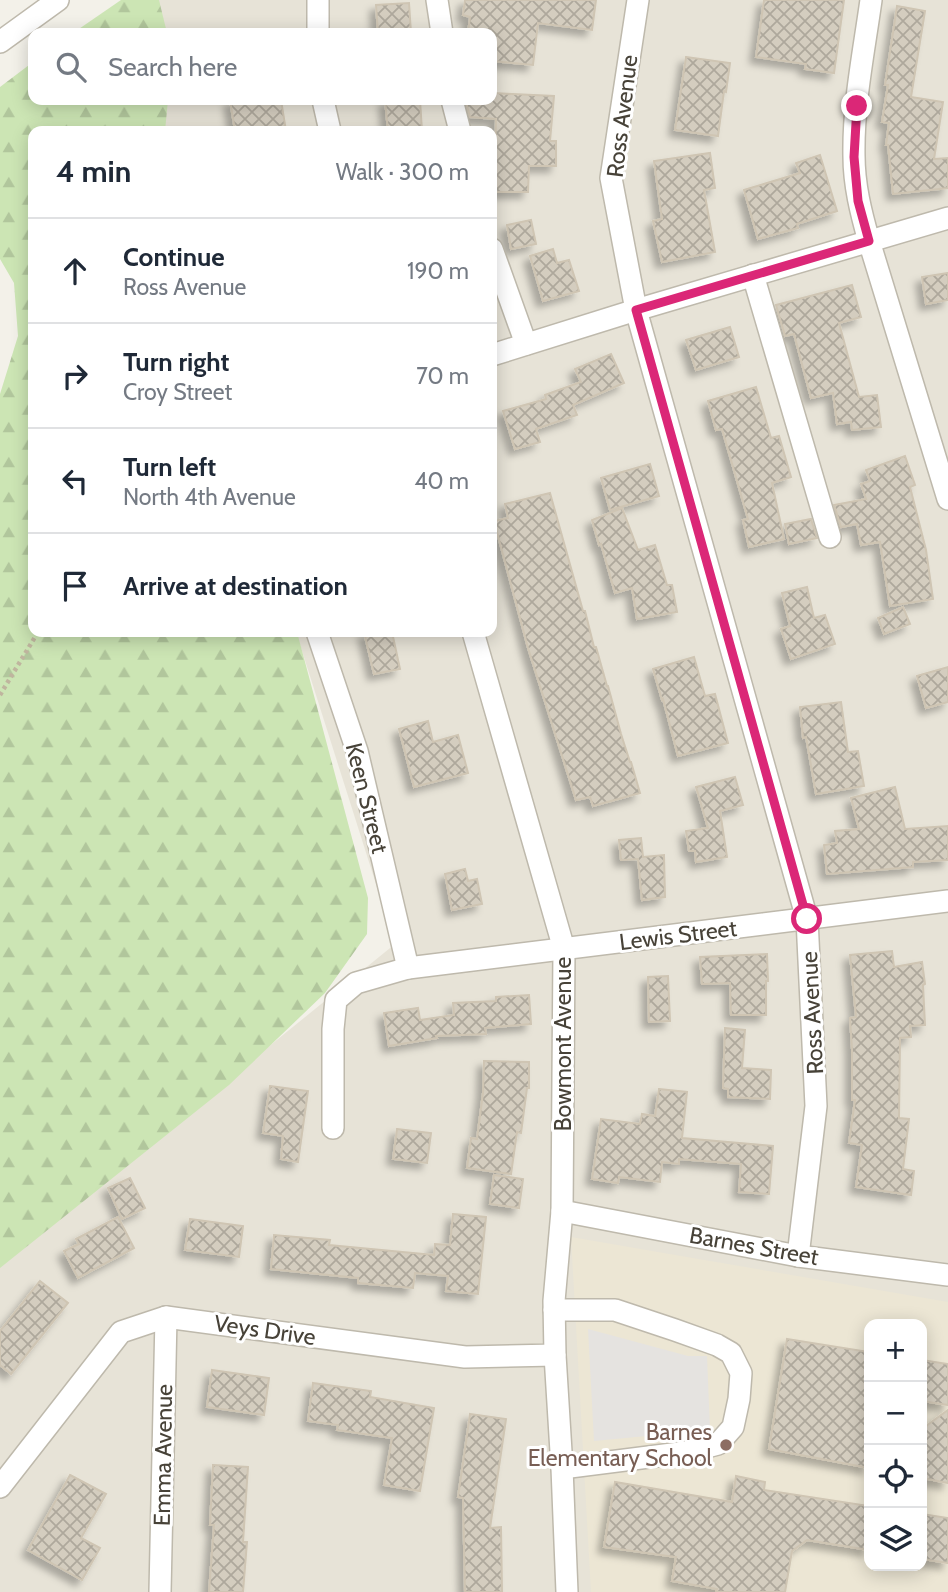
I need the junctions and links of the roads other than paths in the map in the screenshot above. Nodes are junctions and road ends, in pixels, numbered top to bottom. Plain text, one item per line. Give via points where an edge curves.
1 (58, 0) edge
2 (318, 0) edge
3 (437, 0) edge
4 (638, 0) edge
5 (871, 0) edge
6 (318, 28) edge
7 (441, 28) edge
8 (0, 42) edge
9 (324, 105) edge
10 (453, 105) edge
11 (329, 126) edge
12 (459, 126) edge
13 (948, 218) edge
14 (869, 241) junction
15 (497, 263) edge
16 (753, 275) junction
17 (636, 310) junction
18 (526, 344) junction
19 (497, 353) edge
20 (948, 499) edge
21 (830, 537) dead end
22 (319, 637) edge
23 (474, 637) edge
24 (948, 901) edge
25 (807, 919) junction
26 (564, 949) junction
27 (408, 968) junction
28 (333, 1128) dead end
29 (562, 1211) junction
30 (798, 1256) junction
31 (948, 1275) edge
32 (554, 1306) junction
33 (166, 1317) junction
34 (555, 1355) junction
35 (562, 1468) junction
36 (0, 1488) edge
37 (160, 1592) edge
38 (567, 1592) edge

1 - 8 street
2 - 6 street
3 - 7 street
4 - 17 street, Ross Avenue via 611,178
5 - 14 street via 854,157 858,201
9 - 11 street
10 - 12 street
13 - 14 street
14 - 16 street
14 - 20 street
15 - 18 street
16 - 17 street
16 - 21 street
17 - 18 street
17 - 25 street, Ross Avenue
18 - 19 street
22 - 27 street, Keen Street via 357,751
23 - 26 street, Bowmont Avenue
24 - 25 street, Lewis Street
25 - 26 street, Lewis Street
25 - 30 street, Ross Avenue via 817,1106
26 - 27 street, Lewis Street
26 - 29 street, Bowmont Avenue
27 - 28 street, Lewis Street via 356,983 336,1000
29 - 30 street, Barnes Street
29 - 32 street, Bowmont Avenue
30 - 31 street, Barnes Street
32 - 34 street
32 - 35 street via 615,1310 717,1345 731,1353 741,1373 733,1426 718,1444
33 - 34 street, Veys Drive via 465,1357
33 - 36 street, Veys Drive via 121,1332
33 - 37 street, Emma Avenue
34 - 35 street
35 - 38 street

